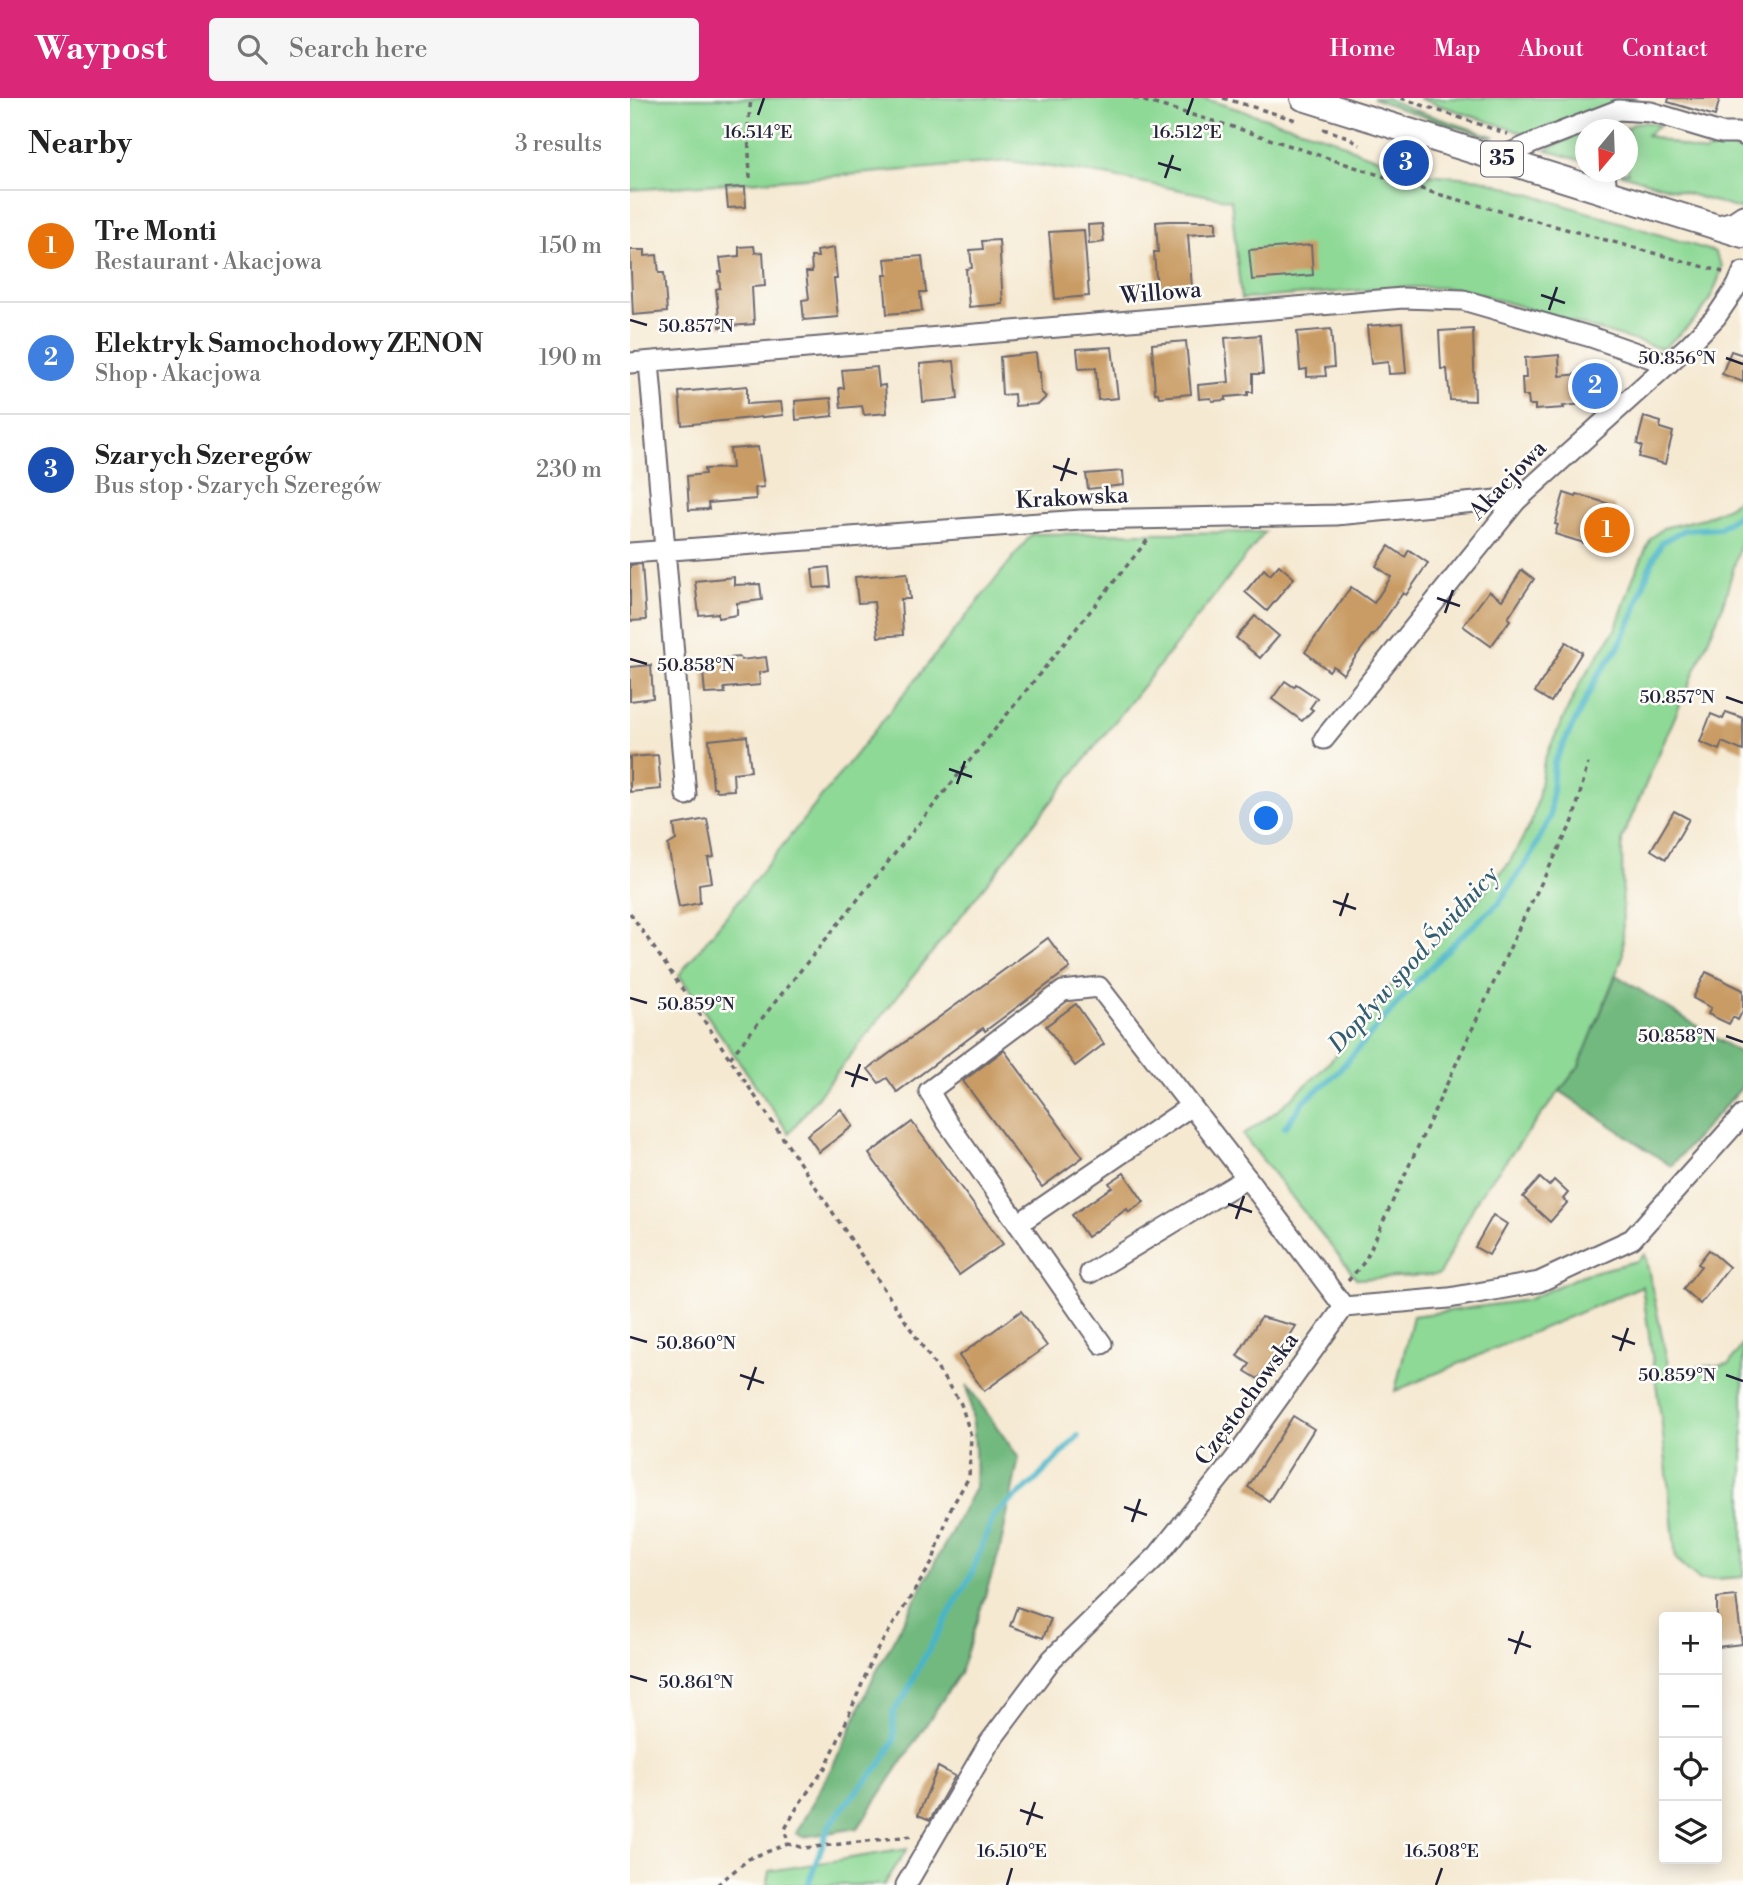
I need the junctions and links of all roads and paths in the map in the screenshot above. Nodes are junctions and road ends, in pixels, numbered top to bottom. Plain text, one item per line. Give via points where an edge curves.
1 (751, 98) edge
2 (1135, 98) edge
3 (1223, 98) edge
4 (1401, 98) edge
5 (1300, 109) edge
6 (1618, 110) junction
7 (1615, 119) edge
8 (1321, 128) dead end
9 (1743, 135) edge
10 (1533, 143) junction
11 (1360, 145) dead end
12 (1499, 158) junction
13 (1575, 175) edge
14 (750, 178) dead end
15 (1606, 182) edge
16 (1743, 215) edge
17 (1715, 226) junction
18 (1743, 235) edge
19 (1742, 274) edge
20 (639, 362) edge
21 (1668, 364) junction
22 (1516, 501) junction
23 (1153, 519) junction
24 (666, 550) junction
25 (630, 553) edge
26 (1324, 739) dead end
27 (1588, 763) dead end
28 (686, 795) dead end
29 (630, 913) edge
30 (730, 1059) junction
31 (1191, 1106) junction
32 (1743, 1115) edge
33 (1247, 1178) junction
34 (1018, 1224) junction
35 (1090, 1273) dead end
36 (1340, 1302) junction
37 (1102, 1345) dead end
38 (936, 1834) junction
39 (788, 1844) junction
40 (717, 1885) edge
41 (906, 1885) edge

1 - 14 path
2 - 19 path via 1434,193 1686,263
3 - 5 path
4 - 10 path
5 - 12 main road, 35
6 - 7 street
6 - 9 street via 1651,112
6 - 10 street
8 - 11 path
10 - 12 street
12 - 13 main road, 35
15 - 17 main road, 35
16 - 17 street
17 - 18 main road, 35
19 - 21 street, Akacjowa via 1716,317
20 - 21 street, Willowa via 1404,298 1463,300
20 - 24 street, Willowa
21 - 22 street, Akacjowa
22 - 23 street, Krakowska via 1336,515
22 - 26 street, Akacjowa
23 - 24 street, Krakowska via 1081,520
23 - 30 path via 1153,533
24 - 25 street, Krakowska
24 - 28 street, Willowa
27 - 36 path via 1573,821 1365,1261
29 - 30 path
30 - 39 path via 961,1404 971,1436 969,1477 950,1510 932,1563 874,1655 825,1768 785,1829
31 - 33 street
31 - 34 street
31 - 34 street via 1099,987 1063,991 929,1091
32 - 36 street via 1632,1239 1539,1282 1449,1298
33 - 35 street
33 - 36 street
34 - 37 street
36 - 38 street, Częstochowska via 1234,1460 1158,1555 1052,1659 989,1743
38 - 39 path via 805,1848
38 - 41 street, Częstochowska
39 - 40 path via 750,1858

